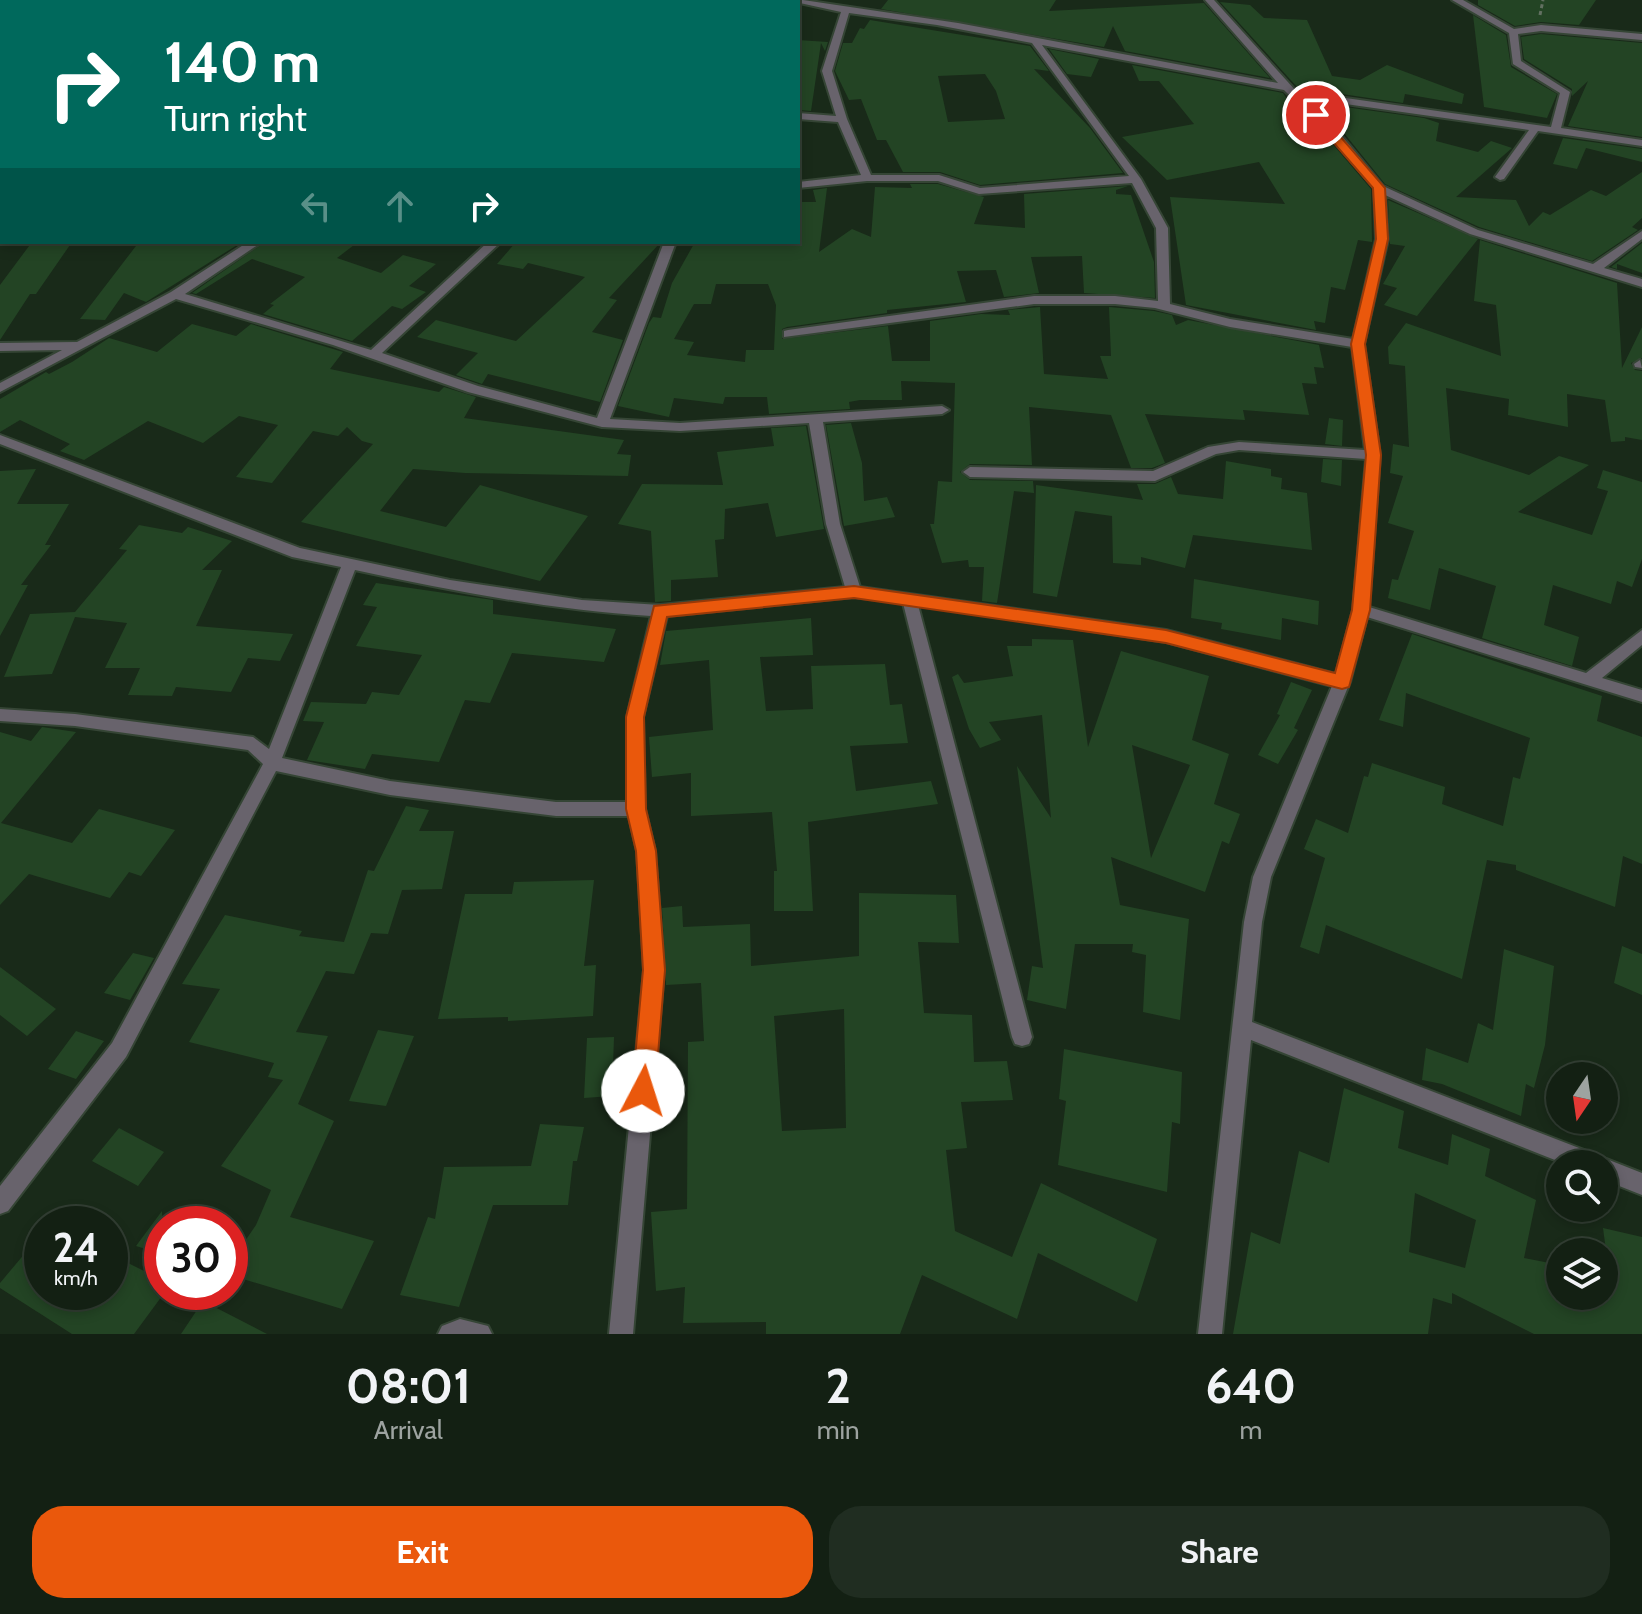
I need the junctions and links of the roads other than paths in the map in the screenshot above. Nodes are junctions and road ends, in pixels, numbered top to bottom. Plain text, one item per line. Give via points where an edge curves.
1 (1209, 0) edge
2 (1456, 0) edge
3 (815, 2) edge
4 (845, 13) junction
5 (1513, 32) junction
6 (1642, 37) edge
7 (1036, 43) junction
8 (1291, 91) junction
9 (800, 116) edge
10 (842, 119) junction
11 (1536, 127) junction
12 (1556, 128) junction
13 (1642, 143) edge
14 (1500, 177) dead end
15 (867, 178) junction
16 (1136, 179) junction
17 (800, 185) edge
18 (1379, 188) junction
19 (1642, 234) edge
20 (253, 244) edge
21 (493, 244) edge
22 (669, 244) edge
23 (1597, 267) junction
24 (1642, 283) edge
25 (175, 295) junction
26 (1164, 307) junction
27 (788, 334) dead end
28 (1358, 344) junction
29 (83, 346) junction
30 (0, 347) edge
31 (374, 354) junction
32 (0, 388) edge
33 (942, 410) dead end
34 (815, 417) junction
35 (602, 423) junction
36 (0, 439) edge
37 (1373, 455) junction
38 (970, 472) dead end
39 (349, 567) junction
40 (854, 592) junction
41 (909, 598) junction
42 (1361, 610) junction
43 (660, 611) junction
44 (1642, 636) edge
45 (1588, 680) junction
46 (1342, 682) junction
47 (1642, 696) edge
48 (0, 715) edge
49 (272, 763) junction
50 (636, 809) junction
51 (1243, 1028) junction
52 (1022, 1037) dead end
53 (1556, 1150) edge
54 (1618, 1175) edge
55 (1642, 1184) edge
56 (0, 1203) edge
57 (450, 1334) edge
58 (480, 1334) edge
59 (621, 1334) edge
60 (1210, 1334) edge

1 - 8 street
2 - 5 street
3 - 4 street
4 - 7 street via 956,25
4 - 10 street via 827,71
5 - 6 street via 1541,28
5 - 12 street via 1516,62 1565,92
7 - 8 street
7 - 16 street
8 - 11 street
8 - 18 street
9 - 10 street
10 - 15 street
11 - 12 street
11 - 14 street
12 - 13 street
15 - 16 street via 939,178 979,191
15 - 17 street
16 - 26 street via 1162,228
18 - 23 street via 1474,232
18 - 28 street via 1382,239
19 - 23 street
20 - 25 street
21 - 31 street
22 - 35 street
23 - 24 street
25 - 29 street
25 - 31 street
26 - 27 street via 1115,300 1034,300
26 - 28 street
28 - 37 street
29 - 30 street
29 - 32 street
31 - 35 street via 473,389
33 - 34 street
34 - 35 street via 680,427
34 - 40 street via 833,524
36 - 39 street via 297,553
37 - 38 street via 1239,446 1213,450 1155,476
37 - 42 street
39 - 43 street via 521,598
39 - 49 street
40 - 41 street
40 - 43 street
41 - 46 street via 1166,636
41 - 52 street
42 - 45 street
42 - 46 street
43 - 50 street via 635,717
44 - 45 street
45 - 47 street
46 - 51 street via 1262,877
48 - 49 street via 253,744
49 - 50 street via 390,788 556,809
49 - 56 street via 119,1050
50 - 59 street via 646,851 654,970
51 - 53 street
51 - 60 street
54 - 55 street
57 - 58 street

